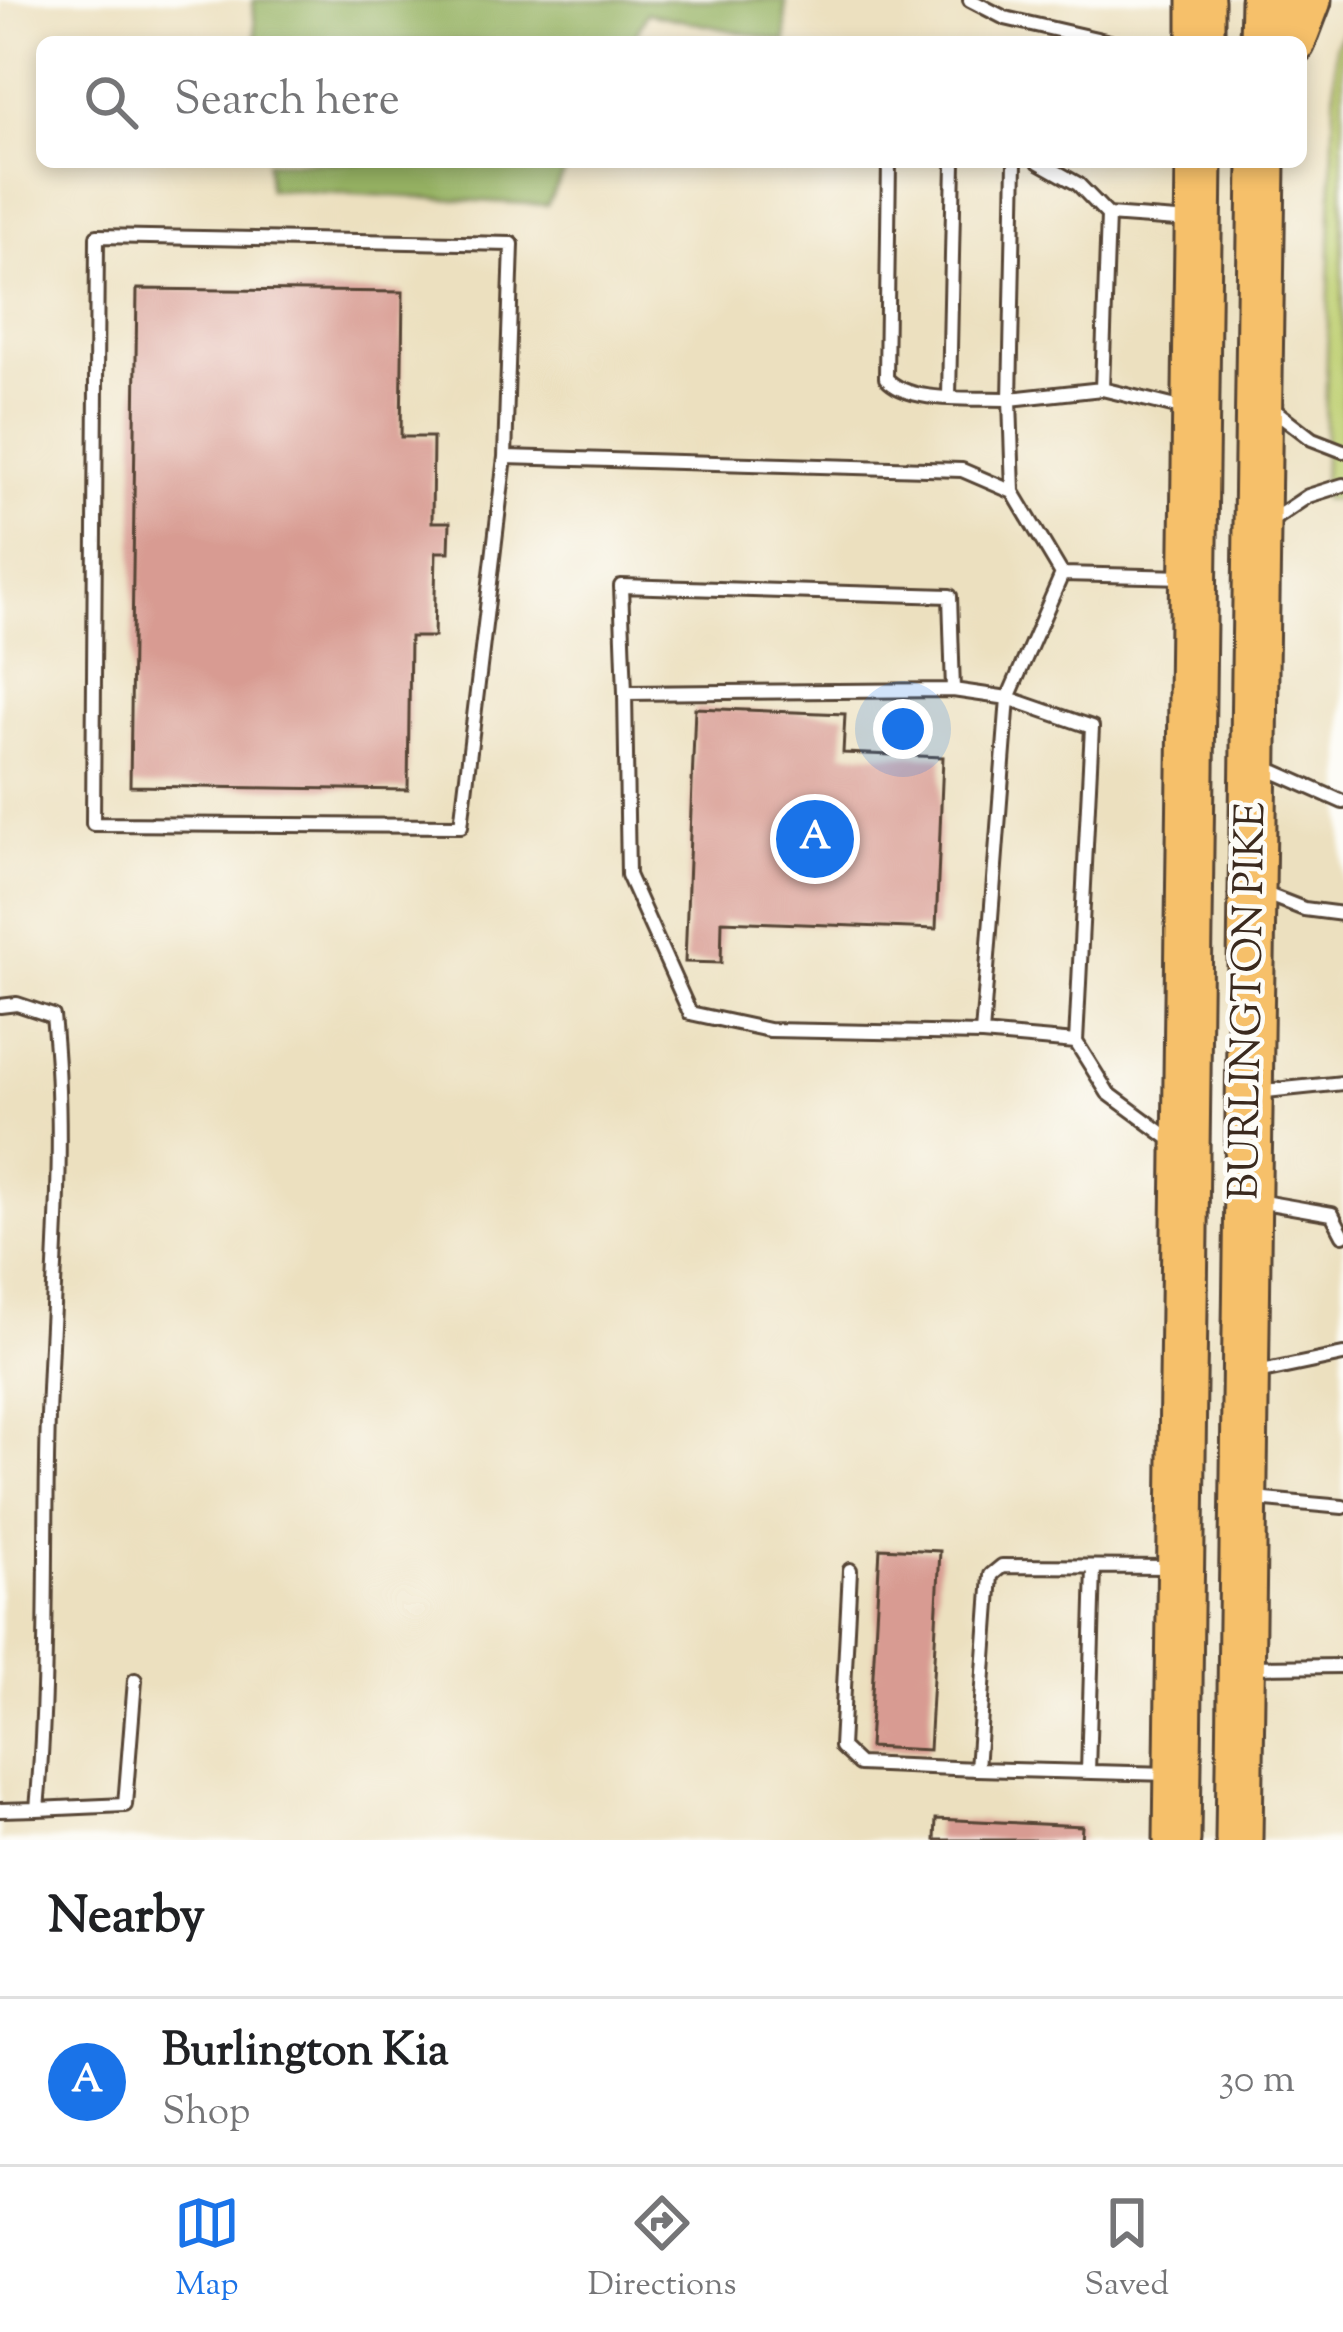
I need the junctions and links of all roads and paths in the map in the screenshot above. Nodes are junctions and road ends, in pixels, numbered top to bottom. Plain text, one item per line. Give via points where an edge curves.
1 (970, 0) edge
2 (1202, 0) edge
3 (1264, 0) edge
4 (1308, 0) edge
5 (1084, 36) edge
6 (1201, 36) edge
7 (1263, 36) edge
8 (1294, 36) edge
9 (889, 168) edge
10 (954, 168) edge
11 (1015, 168) edge
12 (1050, 168) edge
13 (1199, 168) edge
14 (1265, 168) edge
15 (1108, 215) junction
16 (1198, 221) junction
17 (1102, 389) junction
18 (1259, 391) junction
19 (949, 396) junction
20 (1010, 399) junction
21 (1196, 412) junction
22 (1343, 451) edge
23 (506, 457) junction
24 (1343, 485) edge
25 (1013, 492) junction
26 (1257, 531) junction
27 (1062, 574) junction
28 (1193, 577) junction
29 (953, 690) junction
30 (625, 693) junction
31 (1008, 698) junction
32 (1254, 762) junction
33 (1343, 802) edge
34 (1252, 889) junction
35 (1343, 914) edge
36 (0, 1006) edge
37 (982, 1034) junction
38 (1076, 1042) junction
39 (1343, 1083) edge
40 (1249, 1093) junction
41 (1189, 1152) junction
42 (1248, 1199) junction
43 (1343, 1235) edge
44 (1343, 1355) edge
45 (1245, 1376) junction
46 (1244, 1496) junction
47 (1343, 1507) edge
48 (1094, 1567) junction
49 (1182, 1567) junction
50 (850, 1570) dead end
51 (1343, 1666) edge
52 (1241, 1668) junction
53 (135, 1680) dead end
54 (977, 1769) junction
55 (1088, 1772) junction
56 (1178, 1774) junction
57 (37, 1809) junction
58 (0, 1810) edge
59 (1177, 1840) edge
60 (1239, 1840) edge

1 - 5 lane via 1005,18
2 - 6 highway
3 - 7 highway
4 - 8 highway
9 - 19 lane via 884,369 901,391
10 - 19 lane
11 - 20 lane
12 - 15 lane
13 - 16 highway, BURLINGTON PIKE
14 - 18 highway, BURLINGTON PIKE
15 - 16 lane
15 - 17 lane
16 - 21 highway, BURLINGTON PIKE
17 - 20 lane
17 - 21 lane
18 - 22 lane via 1280,417
18 - 26 highway, BURLINGTON PIKE
19 - 20 lane
20 - 25 lane
21 - 28 highway, BURLINGTON PIKE
23 - 23 lane via 461,826 93,824 97,236 512,244
23 - 25 lane via 962,470
24 - 26 lane via 1308,496
25 - 27 lane
26 - 32 highway, BURLINGTON PIKE
27 - 28 lane
27 - 31 lane
28 - 41 highway, BURLINGTON PIKE
29 - 30 lane
29 - 30 lane via 950,596 621,586
29 - 31 lane
30 - 37 lane via 628,875 690,1013 769,1030
31 - 37 lane
31 - 38 lane via 1091,727
32 - 33 lane
32 - 34 highway, BURLINGTON PIKE
34 - 35 lane
34 - 40 highway, BURLINGTON PIKE
36 - 57 lane via 53,1016 58,1057
37 - 38 lane
38 - 41 lane via 1108,1093
39 - 40 lane
40 - 42 highway, BURLINGTON PIKE
41 - 49 highway, BURLINGTON PIKE
42 - 43 lane via 1332,1214
42 - 45 highway, BURLINGTON PIKE
44 - 45 lane
45 - 46 highway, BURLINGTON PIKE
46 - 47 lane
46 - 52 highway, BURLINGTON PIKE
48 - 49 lane
48 - 54 lane via 1002,1567 991,1575
48 - 55 lane
49 - 56 highway, BURLINGTON PIKE
50 - 54 lane via 842,1748 859,1764
51 - 52 lane
52 - 60 highway, BURLINGTON PIKE
53 - 57 lane via 125,1804
54 - 55 lane
55 - 56 lane
56 - 59 highway, BURLINGTON PIKE
57 - 58 lane

